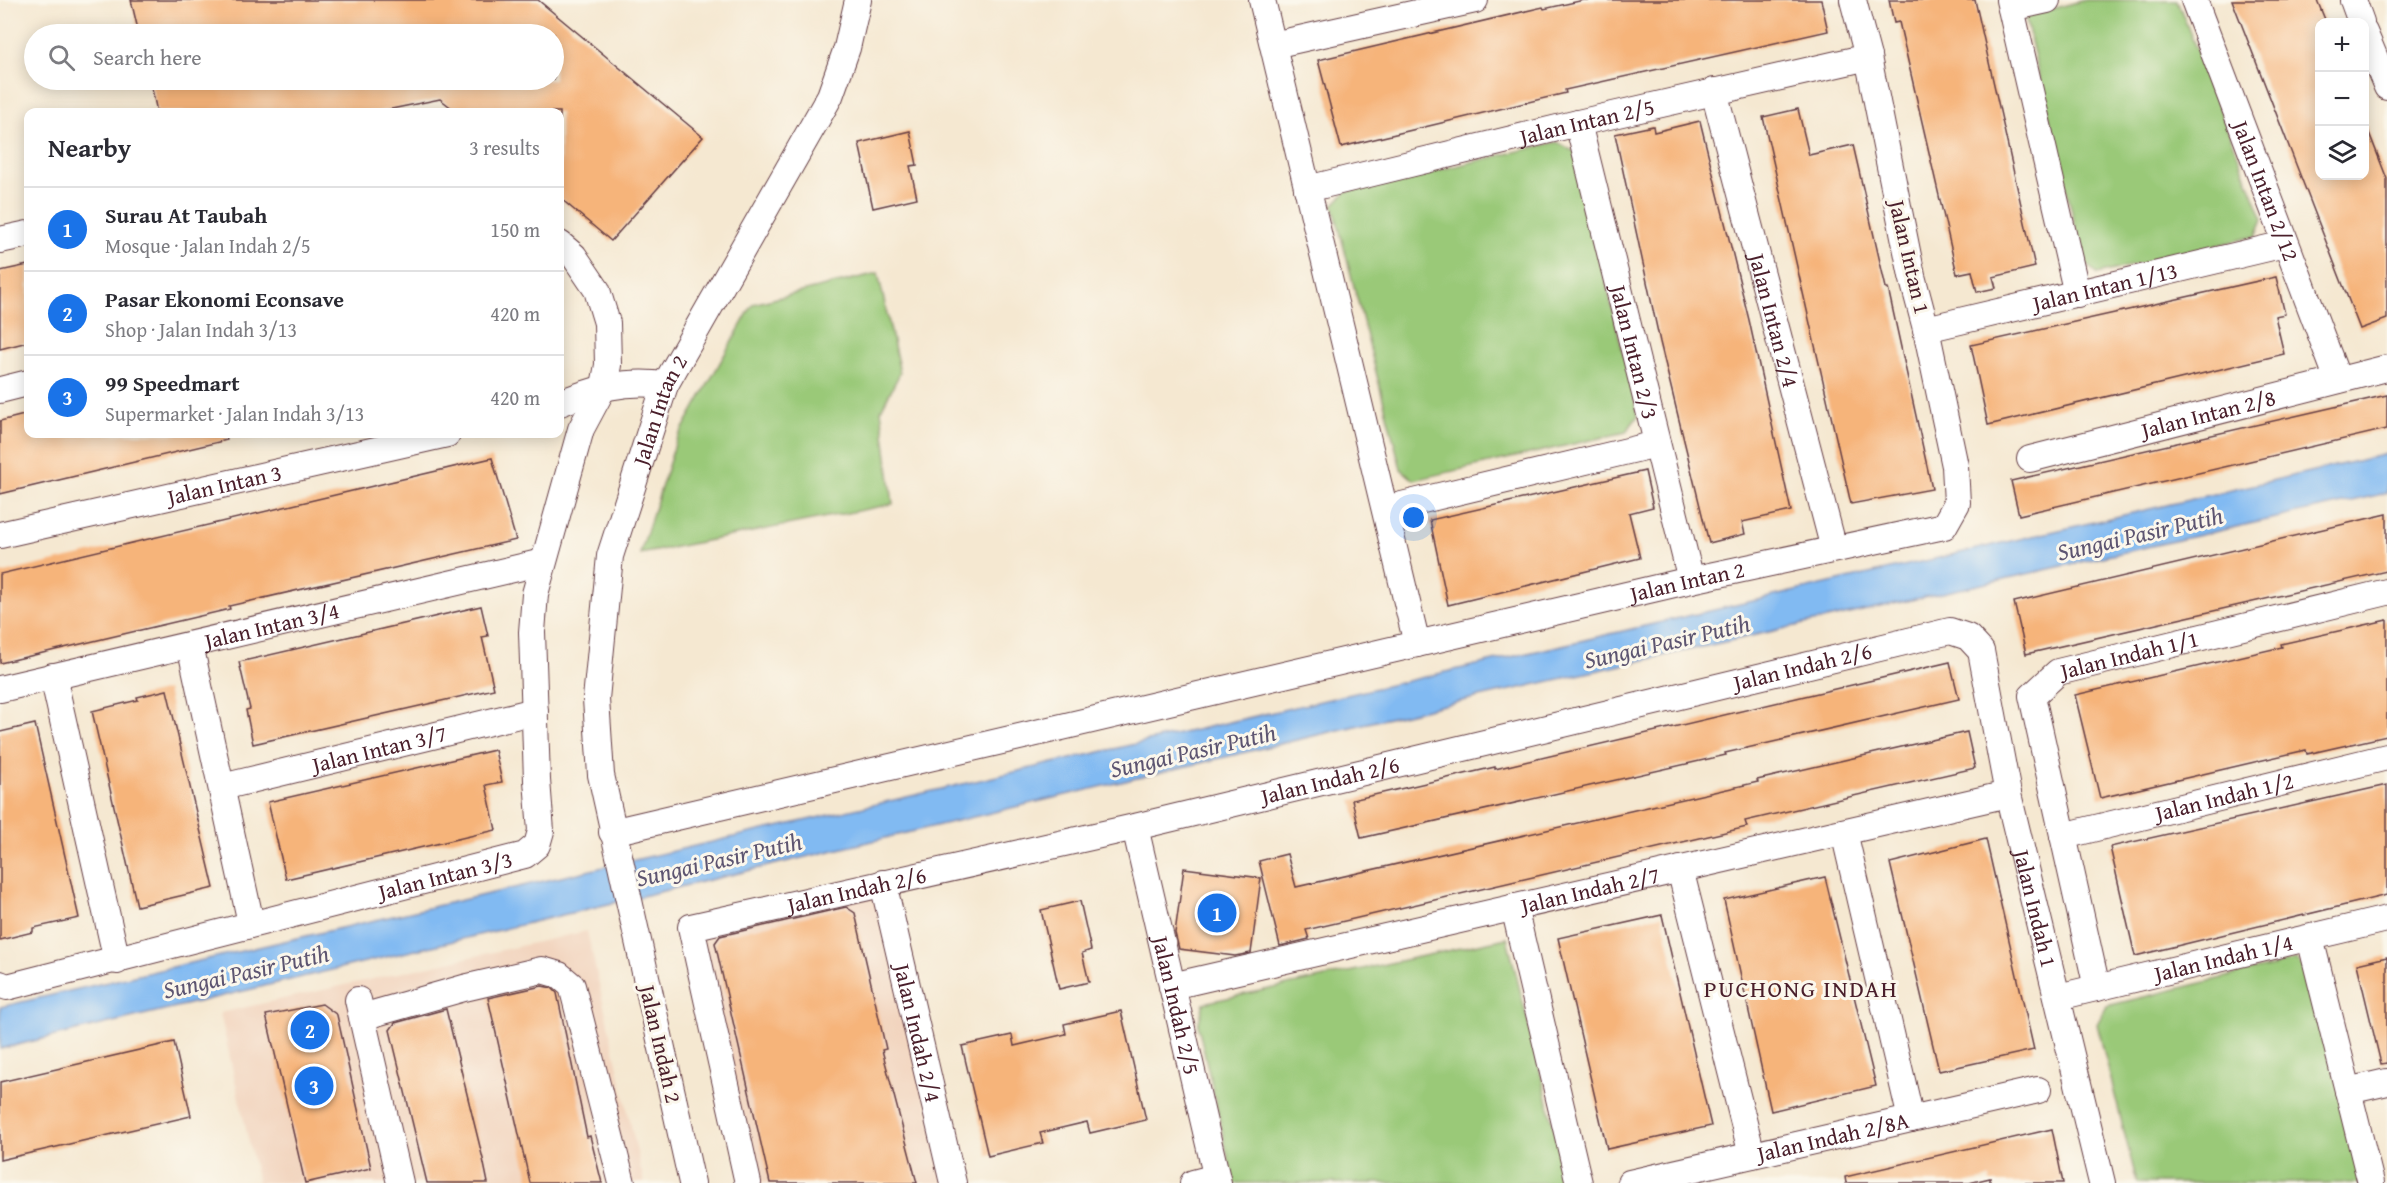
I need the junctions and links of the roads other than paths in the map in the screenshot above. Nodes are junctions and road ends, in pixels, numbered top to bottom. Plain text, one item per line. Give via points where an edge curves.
1 (858, 0) edge
2 (1262, 0) edge
3 (1475, 0) edge
4 (1853, 0) edge
5 (2047, 0) edge
6 (2194, 0) edge
7 (2353, 0) edge
8 (2010, 4) edge
9 (2360, 18) edge
10 (2369, 44) edge
11 (1273, 45) junction
12 (1868, 57) junction
13 (2387, 87) edge
14 (1714, 92) junction
15 (1578, 123) junction
16 (1307, 189) junction
17 (24, 235) edge
18 (0, 240) edge
19 (2285, 244) junction
20 (564, 253) edge
21 (2077, 294) junction
22 (1926, 328) junction
23 (2387, 368) edge
24 (2338, 380) junction
25 (24, 385) edge
26 (665, 385) junction
27 (604, 386) junction
28 (0, 390) edge
29 (564, 401) edge
30 (429, 438) edge
31 (1657, 444) junction
32 (2030, 459) dead end
33 (1384, 509) junction
34 (1951, 514) joint
35 (0, 535) edge
36 (1834, 549) junction
37 (543, 562) junction
38 (1691, 580) junction
39 (2387, 592) edge
40 (1968, 637) joint
41 (1417, 644) junction
42 (190, 645) junction
43 (52, 676) junction
44 (0, 688) edge
45 (535, 711) junction
46 (2387, 758) edge
47 (222, 787) junction
48 (2008, 794) junction
49 (1135, 827) junction
50 (612, 832) junction
51 (1844, 832) junction
52 (2063, 836) junction
53 (618, 857) joint
54 (1680, 870) junction
55 (884, 883) junction
56 (1514, 908) junction
57 (2387, 919) edge
58 (251, 923) junction
59 (2310, 938) junction
60 (117, 961) junction
61 (0, 984) edge
62 (1172, 986) junction
63 (2097, 988) junction
64 (2058, 998) junction
65 (2387, 1082) edge
66 (2038, 1090) dead end
67 (2348, 1091) junction
68 (1911, 1119) junction
69 (1752, 1155) junction
70 (1209, 1181) edge
71 (400, 1183) edge
72 (622, 1183) edge
73 (692, 1183) edge
74 (748, 1183) edge
75 (953, 1183) edge
76 (1579, 1183) edge
77 (1630, 1183) edge
78 (2102, 1183) edge
79 (2371, 1183) edge

1 - 26 street, Jalan Intan 2 via 830,96
2 - 11 street
3 - 11 street
4 - 12 street, Jalan Intan 1
5 - 8 street
6 - 19 street, Jalan Intan 2/12
7 - 9 street
8 - 21 street
10 - 13 street
11 - 16 street
12 - 14 street, Jalan Intan 2/5
12 - 22 street, Jalan Intan 1
14 - 15 street, Jalan Intan 2/5
14 - 36 street, Jalan Intan 2/4
15 - 16 street, Jalan Intan 2/5
15 - 31 street, Jalan Intan 2/3
16 - 33 street
17 - 18 street
19 - 21 street, Jalan Intan 1/13
19 - 24 street, Jalan Intan 2/12
20 - 27 street via 597,290 607,322 608,365
21 - 22 street, Jalan Intan 1/13
22 - 34 street, Jalan Intan 1 via 1955,466 1958,503
23 - 24 street, Jalan Intan 2/8
24 - 32 street, Jalan Intan 2/8
25 - 28 street
26 - 27 street via 645,382
26 - 50 street, Jalan Intan 2 via 610,556 596,699 601,775
27 - 29 street
27 - 37 street, Jalan Intan 3/3 via 581,429
30 - 35 street, Jalan Intan 3
31 - 33 street
31 - 38 street, Jalan Intan 2/3
33 - 41 street
34 - 36 street, Jalan Intan 2 via 1944,526
36 - 38 street, Jalan Intan 2
37 - 42 street, Jalan Intan 3/4
37 - 45 street, Jalan Intan 3/3 via 532,632
38 - 41 street, Jalan Intan 2
39 - 52 street, Jalan Indah 1/1 via 2058,672 2032,696
40 - 48 street, Jalan Indah 1 via 1981,651
40 - 49 street, Jalan Indah 2/6 via 1950,631
41 - 50 street, Jalan Intan 2
42 - 43 street, Jalan Intan 3/4
42 - 47 street
43 - 44 street, Jalan Intan 3/4
43 - 60 street
45 - 47 street, Jalan Intan 3/7
45 - 58 street, Jalan Intan 3/3 via 541,831 537,845 525,855
46 - 52 street, Jalan Indah 1/2
47 - 58 street
48 - 51 street, Jalan Indah 2/7
48 - 64 street, Jalan Indah 1
49 - 55 street, Jalan Indah 2/6
49 - 62 street, Jalan Indah 2/5
50 - 53 street, Jalan Intan 2
51 - 54 street, Jalan Indah 2/7
51 - 68 street
52 - 63 street, Jalan Indah 1/1
53 - 73 street, Jalan Indah 2
54 - 56 street, Jalan Indah 2/7
54 - 69 street
55 - 74 street, Jalan Indah 2/6 via 691,927
55 - 75 street, Jalan Indah 2/4
56 - 62 street, Jalan Indah 2/7
56 - 76 street
57 - 59 street, Jalan Indah 1/4
58 - 60 street, Jalan Intan 3/3
59 - 63 street, Jalan Indah 1/4
59 - 67 street
60 - 61 street, Jalan Intan 3/3 via 7,987
62 - 70 street, Jalan Indah 2/5
63 - 64 street, Jalan Indah 1/4
64 - 78 street, Jalan Indah 1
65 - 67 street
66 - 68 street, Jalan Indah 2/8A
67 - 79 street
68 - 69 street, Jalan Indah 2/8A
69 - 77 street, Jalan Indah 2/8A
71 - 72 street via 360,1008 542,970 559,975 572,986

